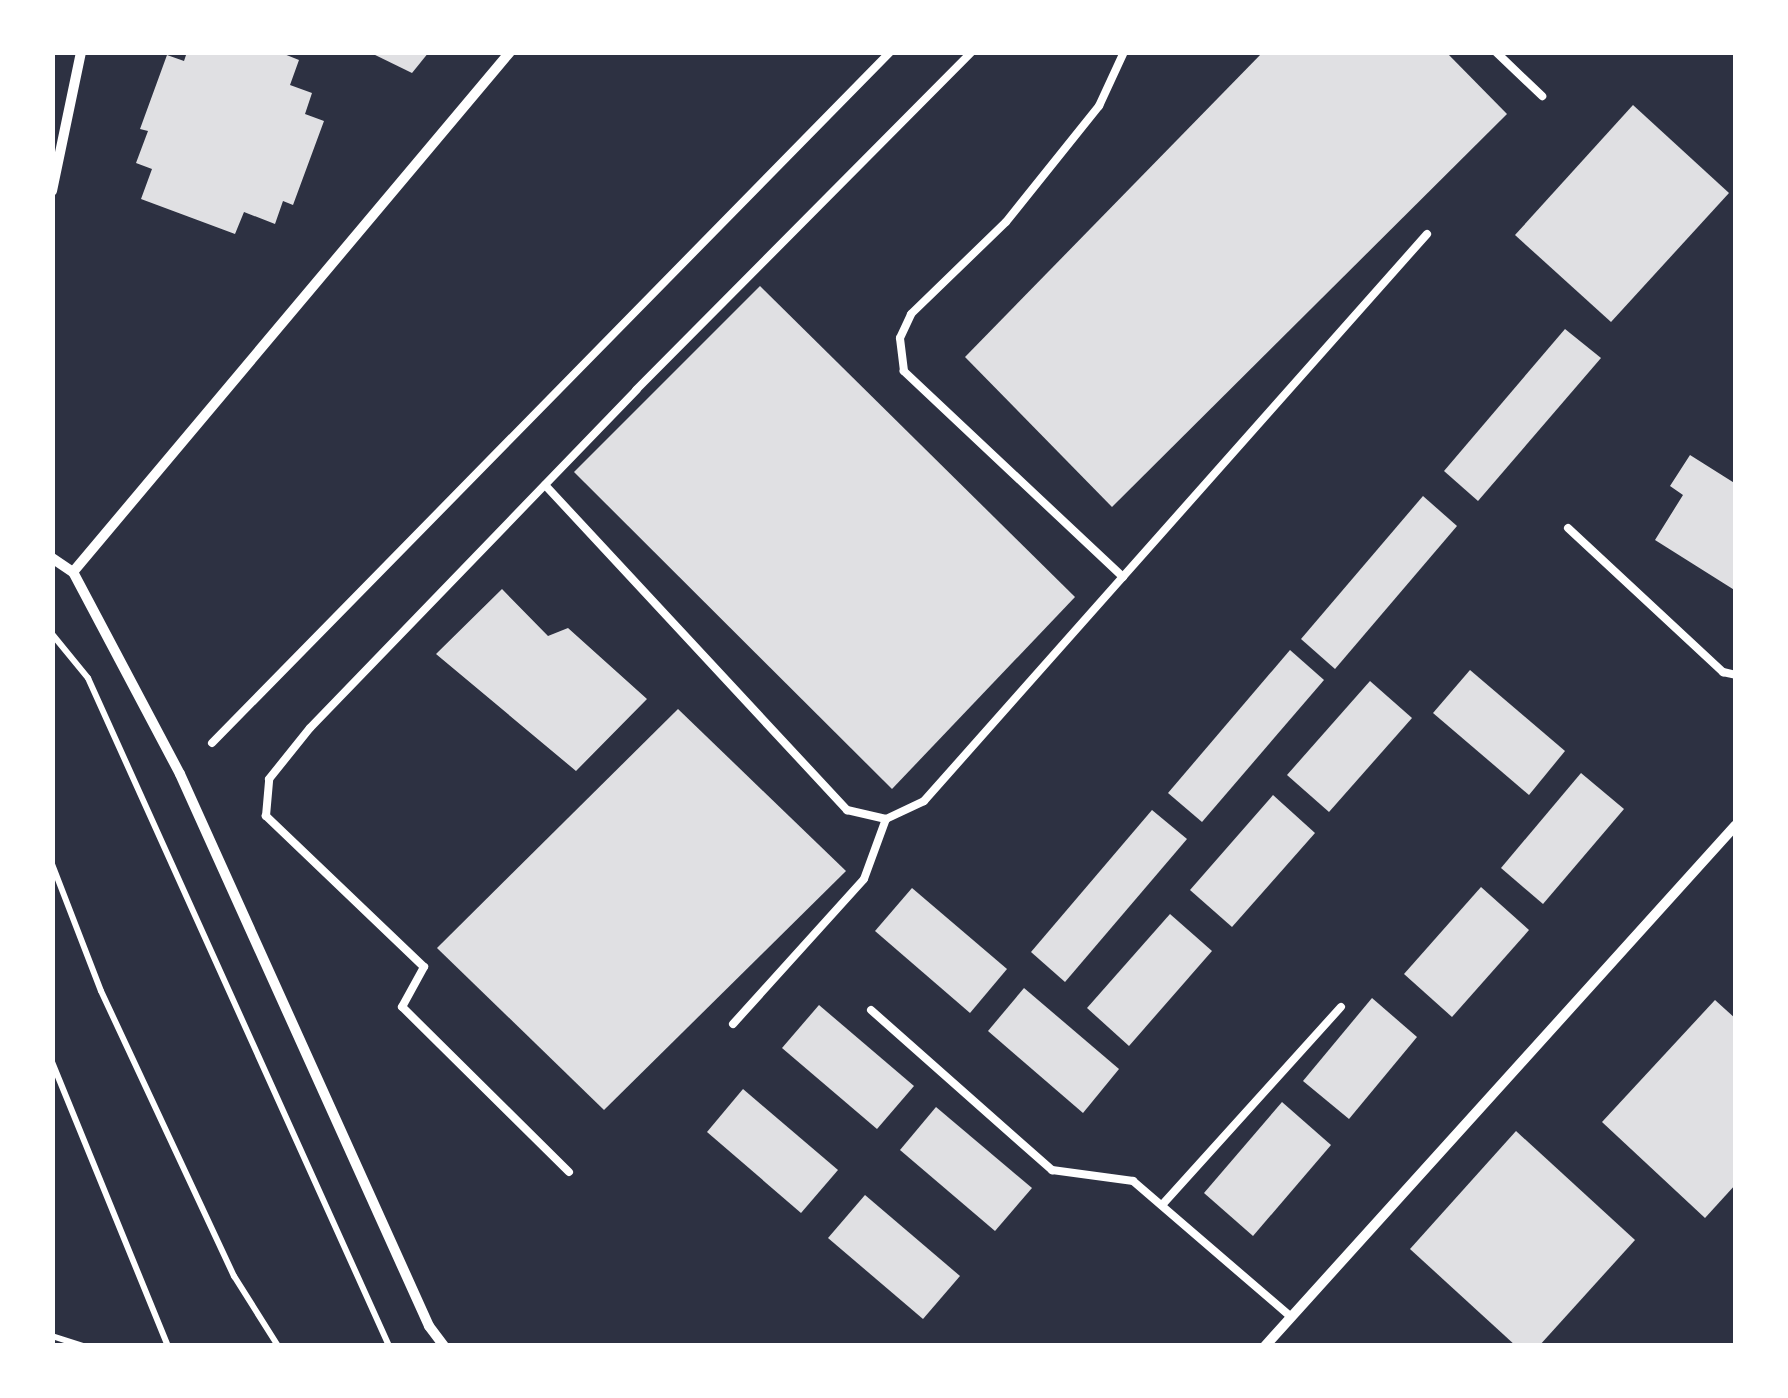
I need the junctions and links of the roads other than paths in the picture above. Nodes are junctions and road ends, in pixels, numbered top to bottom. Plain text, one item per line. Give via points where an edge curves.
1 (81, 52) edge
2 (510, 52) edge
3 (890, 52) edge
4 (972, 52) edge
5 (1124, 52) edge
6 (1496, 52) edge
7 (1542, 96) dead end
8 (52, 191) edge
9 (1427, 234) dead end
10 (545, 485) junction
11 (1568, 528) dead end
12 (52, 558) edge
13 (72, 572) junction
14 (1124, 577) junction
15 (1736, 676) edge
16 (212, 743) dead end
17 (886, 818) junction
18 (1736, 825) edge
19 (1341, 1007) dead end
20 (872, 1010) dead end
21 (733, 1024) dead end
22 (569, 1172) dead end
23 (1162, 1206) junction
24 (1290, 1317) junction
25 (444, 1346) edge
26 (1265, 1346) edge

1 - 8 street
2 - 13 street
3 - 16 lane
4 - 10 lane
5 - 14 lane via 1099,106 1006,222 911,314 900,338 904,371
6 - 7 lane
9 - 14 lane
10 - 17 lane via 847,810
10 - 22 lane via 310,728 269,779 266,816 424,966 402,1007
11 - 15 lane via 1723,672
12 - 13 street
13 - 25 street via 180,774 429,1326
14 - 17 lane via 924,800
17 - 21 lane via 864,879
18 - 24 street
19 - 23 lane
20 - 23 lane via 1052,1170 1133,1181
23 - 24 lane
24 - 26 street

